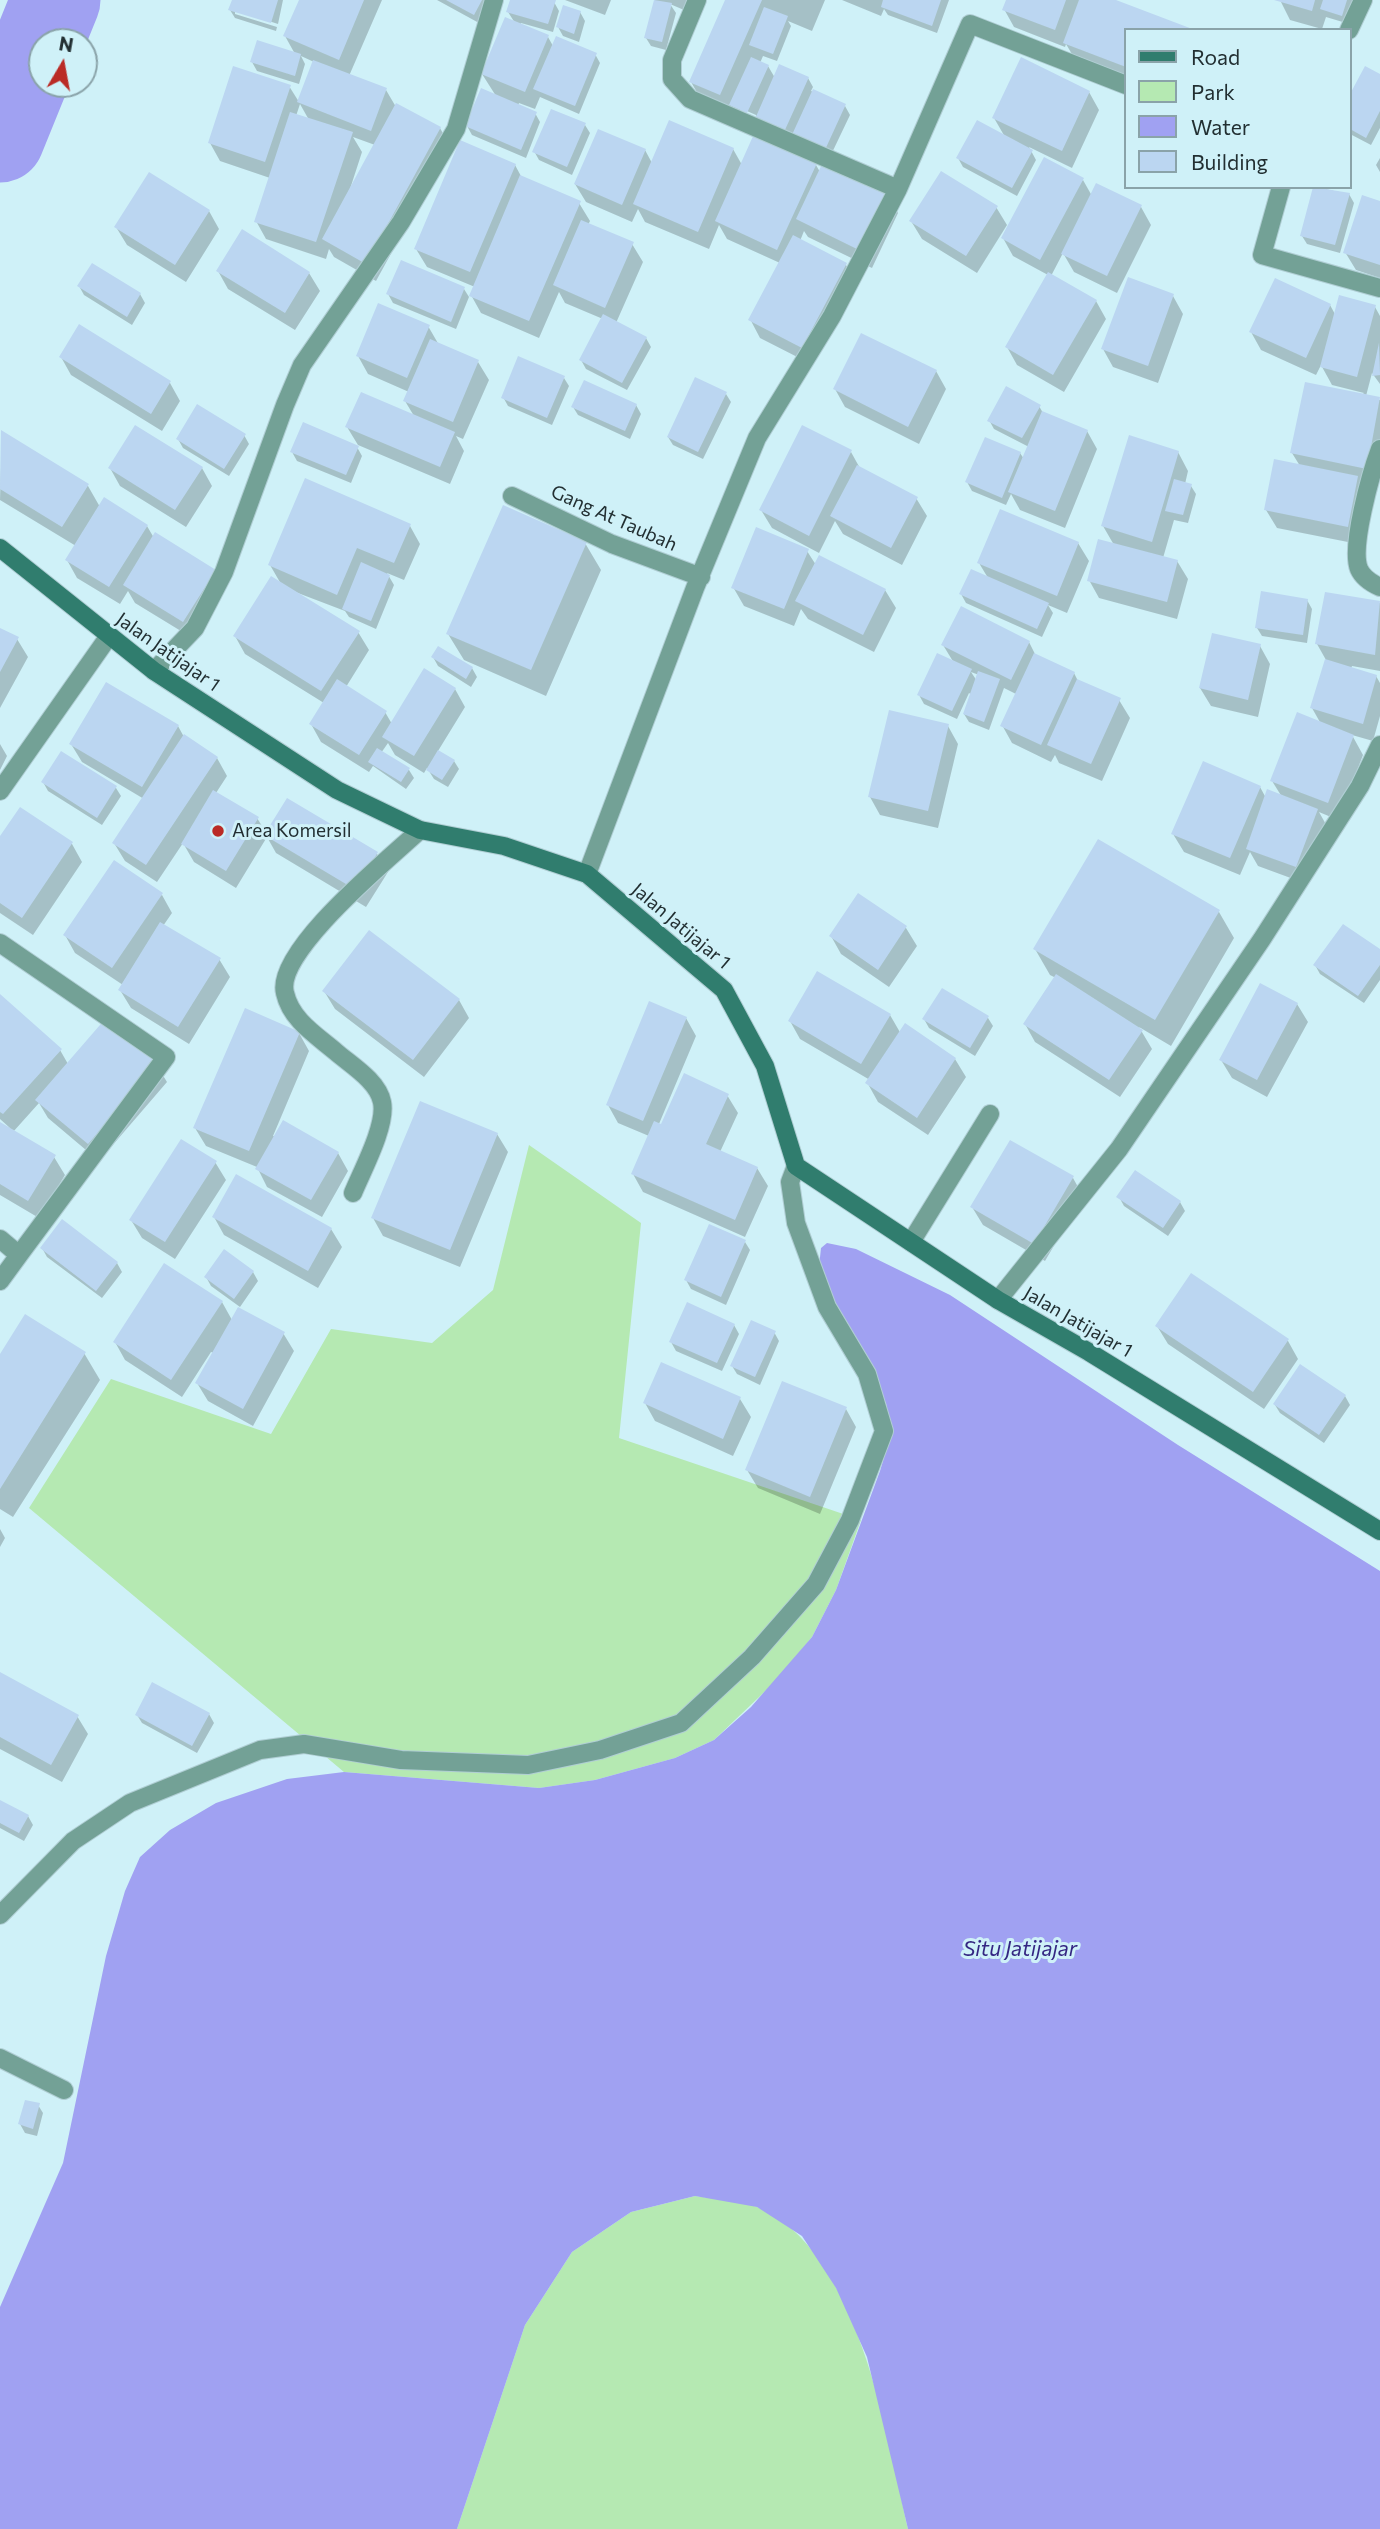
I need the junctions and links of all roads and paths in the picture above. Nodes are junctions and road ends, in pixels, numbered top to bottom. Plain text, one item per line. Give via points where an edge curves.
1 (494, 0) edge
2 (697, 0) edge
3 (1363, 0) edge
4 (1350, 28) edge
5 (1124, 84) edge
6 (898, 189) junction
7 (1280, 189) edge
8 (1380, 288) edge
9 (1380, 450) edge
10 (512, 496) dead end
11 (0, 548) edge
12 (701, 577) junction
13 (1380, 587) edge
14 (109, 636) junction
15 (154, 671) junction
16 (1380, 745) edge
17 (0, 791) edge
18 (420, 830) junction
19 (587, 874) junction
20 (0, 943) edge
21 (990, 1114) dead end
22 (796, 1166) junction
23 (353, 1193) dead end
24 (0, 1239) edge
25 (911, 1242) junction
26 (19, 1255) junction
27 (0, 1280) edge
28 (998, 1300) junction
29 (1380, 1531) edge
30 (0, 1914) edge
31 (0, 2058) edge
32 (64, 2090) dead end

1 - 15 street via 457,129 401,222 302,365 224,572 195,628
2 - 6 street via 672,60 672,79 690,99
3 - 4 street
5 - 6 street via 970,24
6 - 12 street via 832,316 757,438
7 - 8 street via 1262,255
9 - 13 street via 1369,478 1356,555 1360,571
10 - 12 street, Gang At Taubah via 612,544
11 - 14 street, Jalan Jatijajar 1
12 - 19 street
14 - 15 street, Jalan Jatijajar 1
14 - 17 street
15 - 18 street, Jalan Jatijajar 1 via 337,790
16 - 28 street via 1360,786 1269,929 1119,1149
18 - 19 street, Jalan Jatijajar 1 via 504,846
18 - 23 street via 309,935 291,964 284,991 295,1017 371,1082 382,1102 380,1127
19 - 22 street, Jalan Jatijajar 1 via 724,990 765,1066
20 - 26 street via 166,1058
21 - 25 street
22 - 25 street, Jalan Jatijajar 1
22 - 30 street via 790,1182 796,1223 827,1307 867,1374 884,1431 850,1520 816,1584 752,1657 681,1723 600,1750 528,1765 401,1760 304,1744 260,1750 130,1803 73,1841
24 - 26 street
25 - 28 street, Jalan Jatijajar 1
26 - 27 street
28 - 29 street, Jalan Jatijajar 1
31 - 32 street

